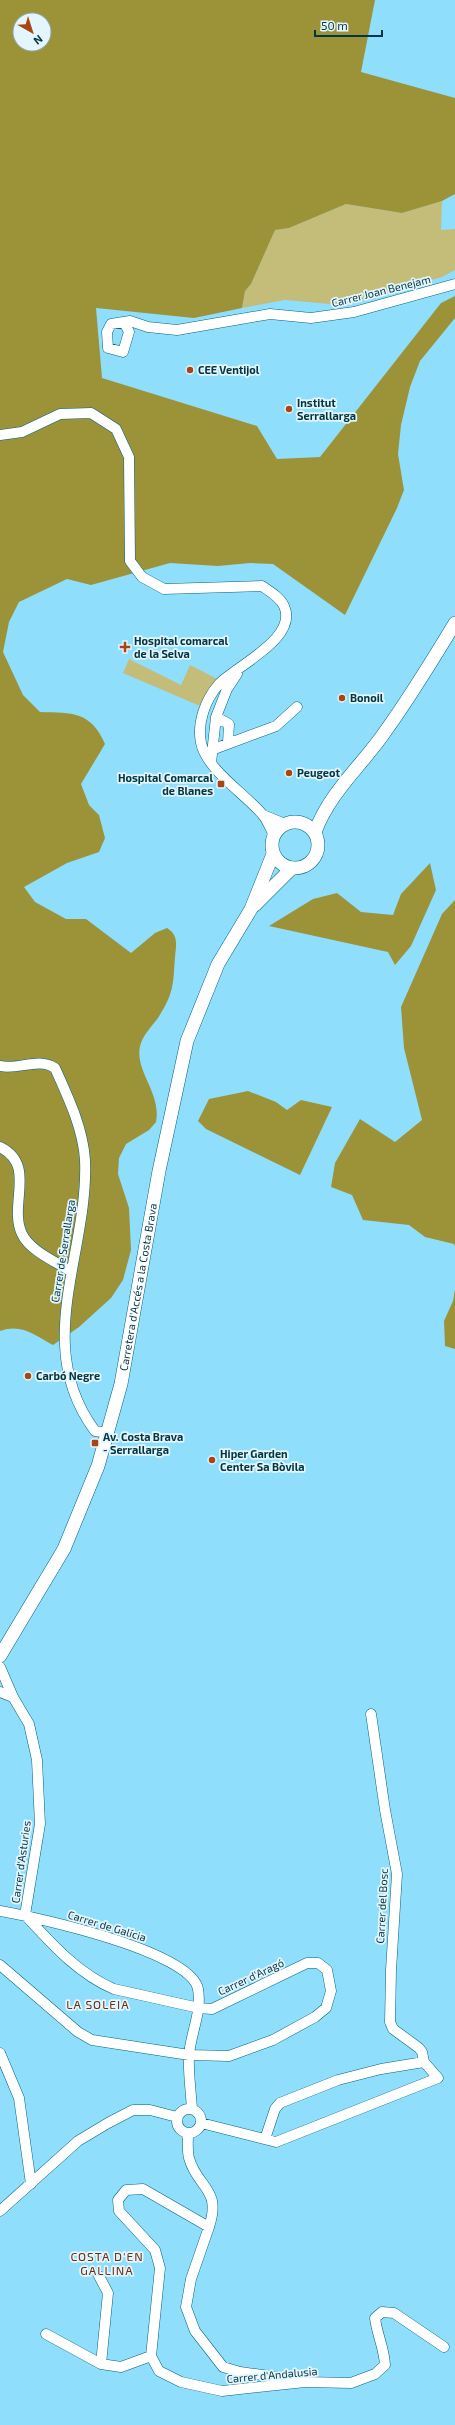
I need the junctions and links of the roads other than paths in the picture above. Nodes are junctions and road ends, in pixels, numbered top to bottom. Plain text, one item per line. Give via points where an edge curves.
1 (455, 284) edge
2 (124, 322) dead end
3 (0, 435) edge
4 (455, 623) edge
5 (240, 669) junction
6 (297, 707) dead end
7 (216, 717) junction
8 (201, 742) junction
9 (228, 744) junction
10 (214, 749) junction
11 (211, 763) junction
12 (330, 800) junction
13 (263, 814) junction
14 (300, 822) junction
15 (285, 824) junction
16 (314, 832) junction
17 (274, 835) junction
18 (273, 854) junction
19 (292, 868) junction
20 (251, 909) junction
21 (0, 1066) edge
22 (0, 1147) edge
23 (70, 1272) junction
24 (109, 1433) junction
25 (0, 1656) edge
26 (0, 1667) edge
27 (0, 1692) edge
28 (13, 1697) junction
29 (371, 1714) dead end
30 (0, 1911) edge
31 (25, 1916) junction
32 (0, 1965) edge
33 (199, 2008) junction
34 (0, 2054) edge
35 (189, 2055) junction
36 (424, 2062) junction
37 (192, 2109) junction
38 (177, 2117) junction
39 (201, 2123) junction
40 (188, 2133) junction
41 (265, 2139) junction
42 (32, 2184) junction
43 (0, 2212) edge
44 (209, 2226) junction
45 (100, 2276) dead end
46 (46, 2334) dead end
47 (444, 2347) dead end
48 (151, 2356) junction
49 (101, 2364) junction
50 (305, 2382) junction

1 - 2 street, Carrer Joan Benejam via 354,312 311,318 270,314 177,330
3 - 5 street via 22,432 60,414 91,413 116,428 129,457 130,561 142,577 164,589 262,586 284,605 284,627
4 - 12 main road via 382,736
5 - 7 street
5 - 8 street via 220,684 206,701 201,723
6 - 9 street via 276,726
7 - 9 street via 229,724
7 - 10 street
8 - 10 street
8 - 11 street via 205,757
9 - 10 street
10 - 11 street
11 - 13 street
12 - 14 main road
12 - 16 main road
13 - 15 street
13 - 17 street
14 - 15 main road
14 - 16 main road
15 - 17 main road
16 - 19 main road via 318,846 314,858 304,866
17 - 18 main road via 271,843
18 - 19 main road via 282,864
18 - 20 main road, Carretera d'Accés a la Costa Brava
19 - 20 main road, Carretera d'Accés a la Costa Brava
20 - 24 main road, Carretera d'Accés a la Costa Brava via 218,964 187,1041 172,1103 121,1384
21 - 23 street, Carrer de Serrallarga via 6,1068 35,1063 49,1064 56,1068 83,1136 83,1206
22 - 23 street via 17,1162 21,1181 19,1220 22,1234 34,1248
23 - 24 street, Carrer de Serrallarga via 64,1335 69,1380 81,1412 96,1430
24 - 25 main road, Carretera d'Accés a la Costa Brava via 64,1550
26 - 28 street, Carrer d'Asturies
27 - 28 street
28 - 31 street, Carrer d'Asturies via 28,1724 37,1760 40,1824
29 - 36 street, Carrer del Bosc via 384,1810 397,1874 390,2022 393,2029 419,2048
30 - 31 street, Carrer de Galícia
31 - 33 street, Carrer d'Aragó via 62,1954 101,1983 114,1989
31 - 33 street, Carrer de Galícia via 139,1947 174,1965 194,1980 198,1988
32 - 35 street, Carrer d'Aragó via 78,2032 92,2040
33 - 35 street, Carrer de Galícia
33 - 35 street, Carrer d'Aragó via 212,2009 307,1964 318,1964 327,1970 331,1991 326,2008 315,2017 273,2040 229,2056
34 - 42 street via 19,2098
35 - 37 street, Carrer de Galícia
36 - 41 street via 338,2080 280,2103 275,2109
36 - 41 street, Carrer del Bosc via 438,2078 276,2142
37 - 38 street via 183,2110
37 - 39 street via 199,2114
38 - 40 street via 178,2128
38 - 42 street via 150,2110 133,2110 78,2141
39 - 40 street via 196,2130
39 - 41 street
40 - 44 street via 189,2159 211,2193 213,2213
42 - 43 street
44 - 48 street via 143,2189 126,2190 118,2200 119,2211 155,2250 160,2268
44 - 50 street via 191,2279 186,2307 195,2331 223,2367
45 - 49 street via 108,2294
46 - 49 street
47 - 50 street, Carrer d'Andalusia via 394,2314 382,2312 375,2318 384,2350 384,2366 375,2374 351,2383
48 - 49 street via 121,2367
48 - 50 street, Carrer d'Andalusia via 159,2371 181,2382 222,2391

